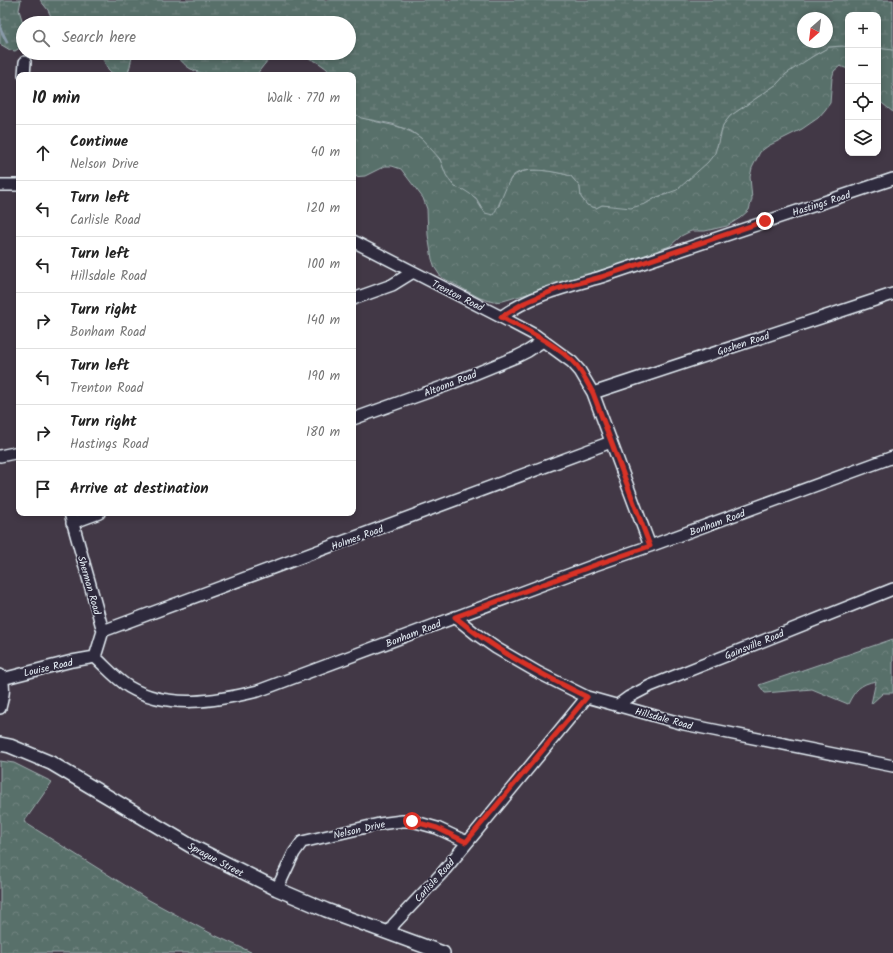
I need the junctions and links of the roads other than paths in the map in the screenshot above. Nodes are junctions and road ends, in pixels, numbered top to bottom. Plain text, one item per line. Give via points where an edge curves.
1 (25, 62) dead end
2 (24, 72) edge
3 (893, 179) edge
4 (0, 185) edge
5 (16, 185) edge
6 (356, 243) edge
7 (412, 272) junction
8 (893, 294) edge
9 (356, 298) edge
10 (501, 317) junction
11 (543, 341) junction
12 (593, 393) junction
13 (356, 418) edge
14 (611, 442) junction
15 (16, 453) edge
16 (0, 456) edge
17 (893, 457) edge
18 (82, 516) edge
19 (71, 518) edge
20 (650, 546) junction
21 (893, 589) edge
22 (455, 617) junction
23 (103, 631) junction
24 (95, 657) junction
25 (1, 677) edge
26 (587, 697) junction
27 (618, 706) junction
28 (0, 708) edge
29 (0, 744) edge
30 (893, 766) edge
31 (466, 842) junction
32 (277, 889) junction
33 (388, 933) junction
34 (443, 953) edge

1 - 2 street
3 - 10 street, Hastings Road via 601,277 557,289 524,303
4 - 5 street
6 - 7 street, Trenton Road
7 - 9 street via 392,285
7 - 10 street, Trenton Road
8 - 12 street, Goshen Road
10 - 11 street, Trenton Road
11 - 12 street, Trenton Road via 576,366
11 - 13 street, Altoona Road via 518,356
12 - 14 street, Trenton Road
14 - 20 street, Trenton Road
14 - 23 street, Holmes Road
15 - 16 street
17 - 20 street, Bonham Road
18 - 19 street
19 - 23 street, Sherman Road
20 - 22 street, Bonham Road
21 - 27 street, Gainsville Road via 650,686
22 - 24 street, Bonham Road via 258,691 197,702 165,700 139,692 123,683
22 - 26 street, Hillsdale Road via 496,648
23 - 24 street
24 - 25 street, Louise Road
25 - 28 street via 4,689
26 - 27 street, Hillsdale Road
26 - 31 street, Carlisle Road
27 - 30 street, Hillsdale Road via 684,724
29 - 32 main road, Sprague Street via 51,762 191,846
31 - 32 street, Nelson Drive via 437,828 402,820 302,842
31 - 33 street, Carlisle Road via 443,872
32 - 33 main road, Sprague Street
33 - 34 main road, Sprague Street

